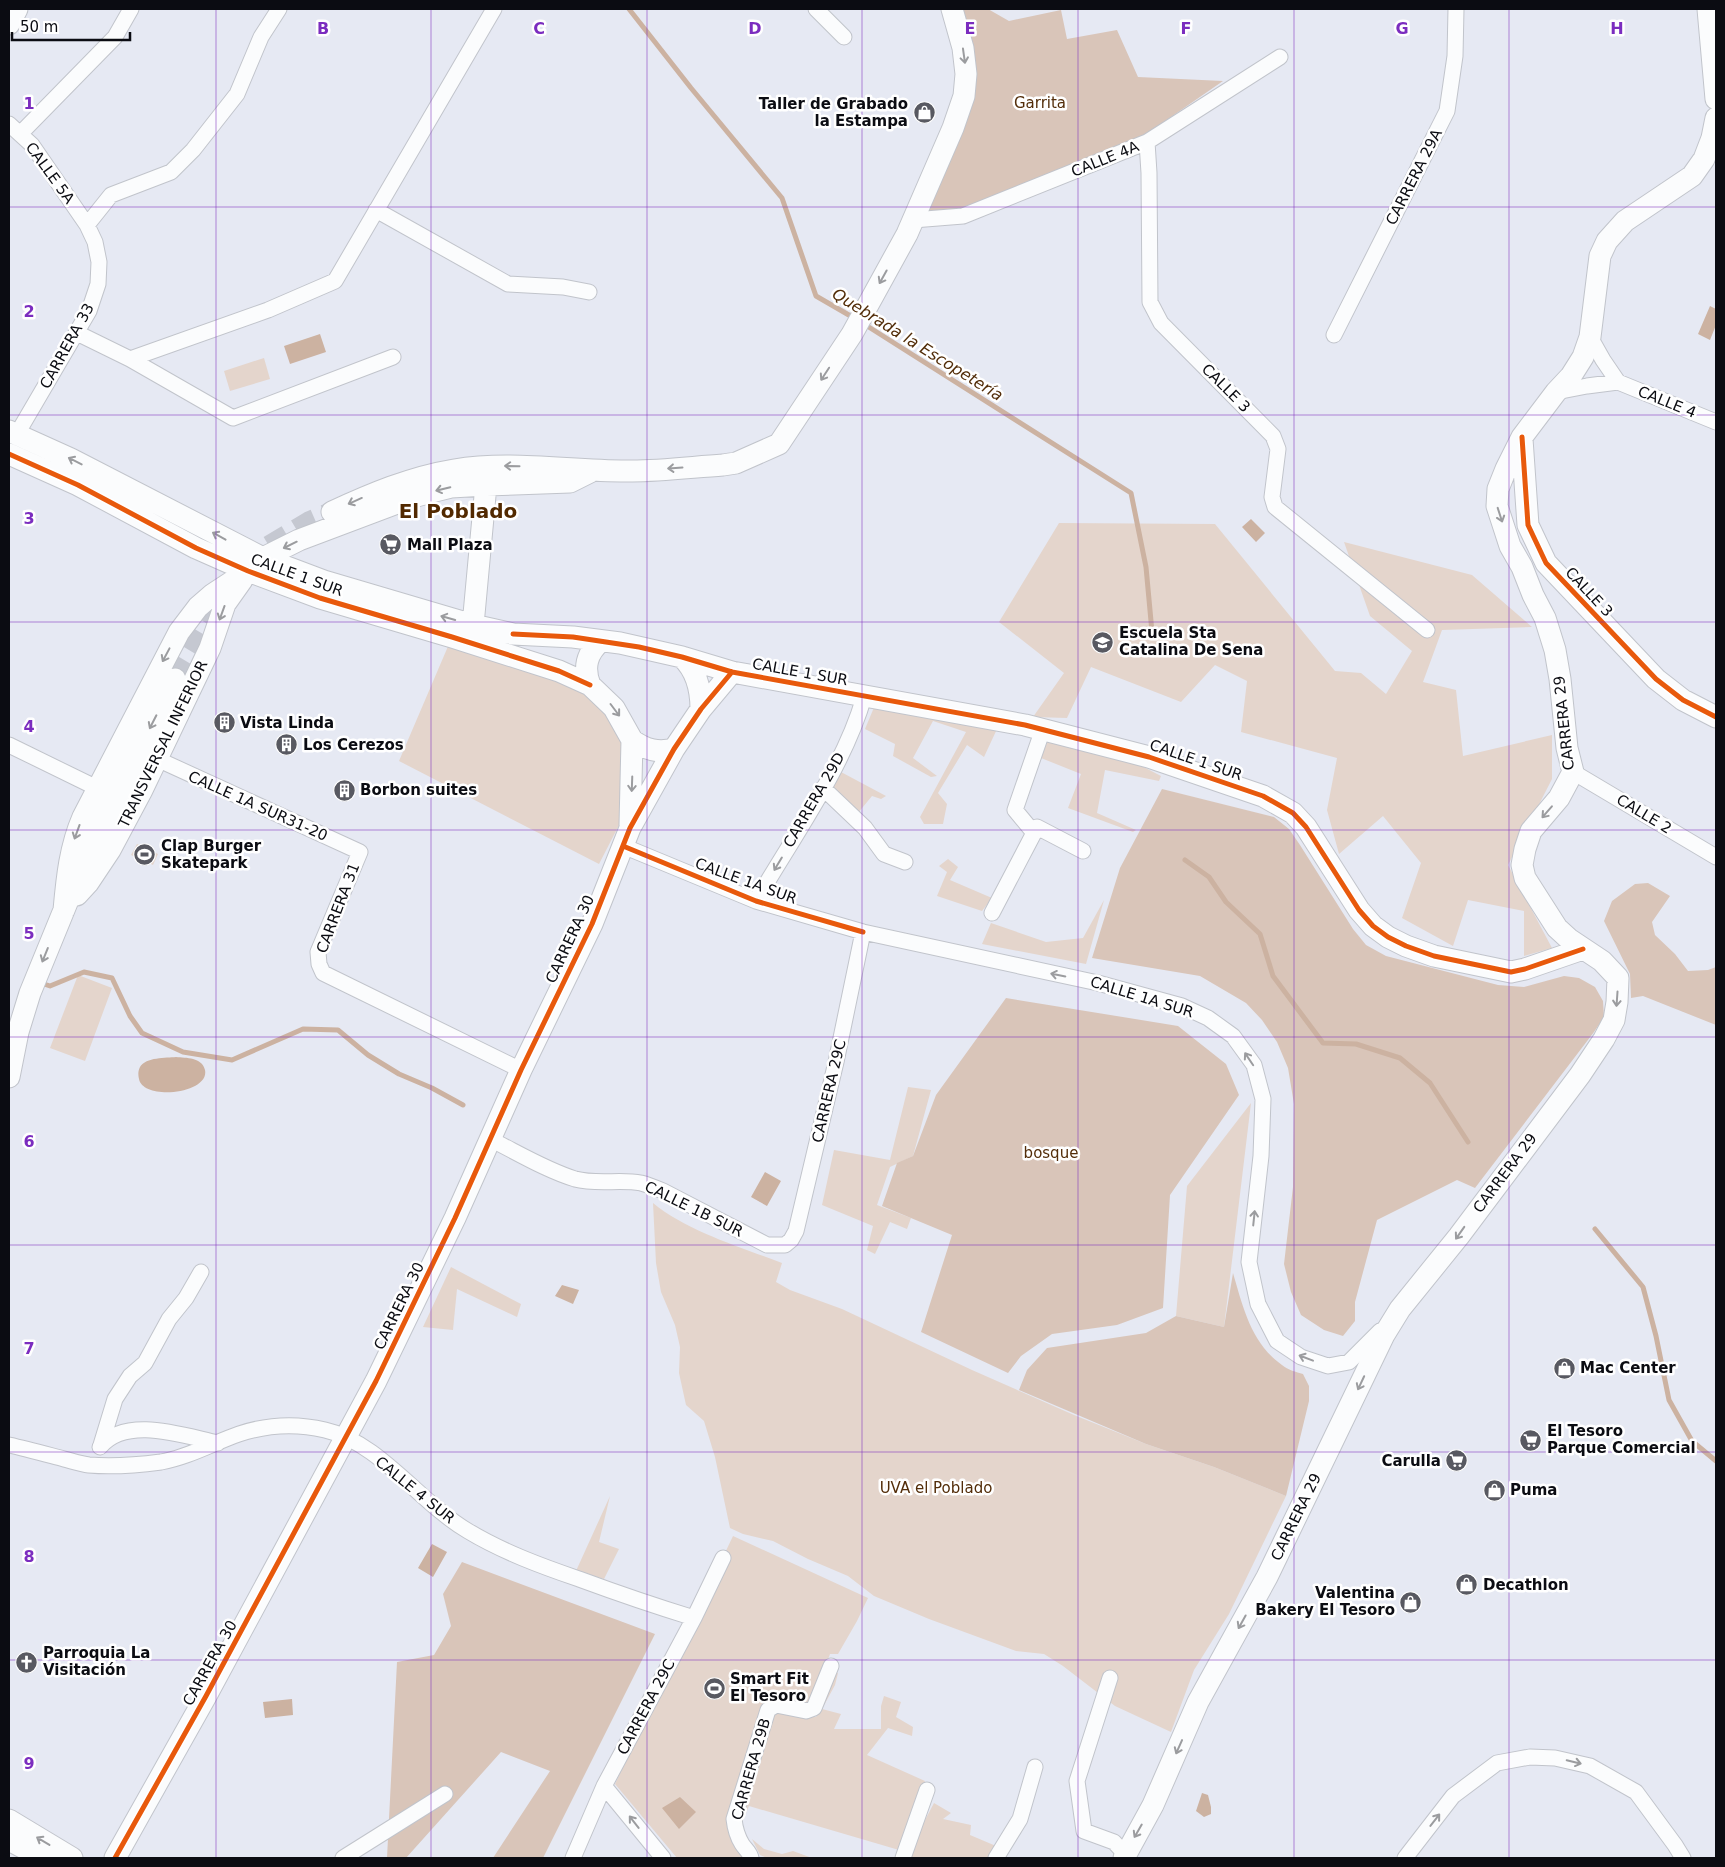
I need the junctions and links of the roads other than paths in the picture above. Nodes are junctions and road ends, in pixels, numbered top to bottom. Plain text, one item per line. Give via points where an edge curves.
1 (17, 9) edge
2 (131, 9) edge
3 (279, 9) edge
4 (494, 9) edge
5 (816, 9) edge
6 (952, 9) edge
7 (1456, 9) edge
8 (1708, 9) edge
9 (9, 24) edge
10 (844, 37) dead end
11 (1280, 57) dead end
12 (1716, 100) edge
13 (1716, 105) edge
14 (1716, 118) edge
15 (9, 124) edge
16 (20, 134) junction
17 (1147, 142) junction
18 (1713, 147) edge
19 (1674, 189) junction
20 (376, 210) junction
21 (87, 225) junction
22 (910, 227) junction
23 (589, 292) dead end
24 (77, 333) junction
25 (1334, 336) dead end
26 (1590, 336) junction
27 (393, 357) dead end
28 (130, 360) junction
29 (1618, 382) junction
30 (1556, 392) junction
31 (1716, 422) edge
32 (1522, 437) junction
33 (11, 440) edge
34 (594, 469) junction
35 (486, 485) junction
36 (1498, 489) junction
37 (1525, 494) junction
38 (332, 512) tunnel mouth
39 (255, 565) junction
40 (472, 625) junction
41 (1428, 630) dead end
42 (601, 641) junction
43 (682, 657) junction
44 (732, 672) junction
45 (175, 679) tunnel mouth
46 (590, 685) junction
47 (864, 697) junction
48 (701, 710) junction
49 (1716, 717) edge
50 (1043, 729) junction
51 (632, 740) junction
52 (9, 745) edge
53 (674, 749) junction
54 (157, 759) junction
55 (1573, 772) junction
56 (97, 788) junction
57 (823, 788) junction
58 (626, 837) junction
59 (1083, 851) dead end
60 (360, 852) joint
61 (1716, 857) edge
62 (905, 862) dead end
63 (756, 900) junction
64 (64, 910) junction
65 (862, 932) junction
66 (1583, 949) junction
67 (13, 1030) edge
68 (521, 1070) junction
69 (9, 1077) edge
70 (490, 1139) junction
71 (785, 1245) joint
72 (201, 1272) dead end
73 (1400, 1309) junction
74 (346, 1437) junction
75 (218, 1443) junction
76 (101, 1445) junction
77 (13, 1446) edge
78 (88, 1465) junction
79 (722, 1558) dead end
80 (694, 1618) junction
81 (831, 1666) dead end
82 (1110, 1678) dead end
83 (1035, 1767) dead end
84 (604, 1786) junction
85 (927, 1790) dead end
86 (445, 1794) dead end
87 (9, 1820) edge
88 (9, 1840) edge
89 (1125, 1856) edge
90 (44, 1858) edge
91 (72, 1858) edge
92 (114, 1858) edge
93 (343, 1858) edge
94 (573, 1858) edge
95 (663, 1858) edge
96 (751, 1858) edge
97 (903, 1858) edge
98 (996, 1858) edge
99 (1405, 1858) edge
100 (1683, 1858) edge

1 - 9 street
2 - 16 street via 115,37
3 - 21 street via 261,37 237,94 193,150 171,172 111,194
4 - 20 street
5 - 10 street
6 -> 22 street via 963,48 964,96
7 - 25 street, CARRERA 29A via 1456,56 1447,111
8 - 12 street
11 - 17 street, CALLE 4A
13 - 19 street via 1700,156
14 - 18 street
15 - 16 street, CALLE 5A
16 - 21 street, CALLE 5A via 32,145
17 - 22 street, CALLE 4A via 963,216
17 - 41 street, CALLE 3 via 1150,302 1161,323 1273,436 1278,449 1272,497 1276,507
18 - 19 street via 1692,176
19 - 26 street via 1625,221 1602,248
20 - 23 street via 508,284
20 - 28 street via 335,281 268,310
21 - 24 street, CARRERA 33 via 99,262 98,284
22 -> 34 street via 852,334 779,444 736,463 632,471
24 - 28 street
24 - 33 street, CARRERA 33
26 - 29 street, CALLE 4
26 - 30 street via 1579,364
27 - 28 street via 233,418
29 - 30 street, CALLE 4
29 - 31 street, CALLE 4
30 - 32 street
32 - 36 street
32 - 37 street, CALLE 3
33 - 39 street, CALLE 1 SUR via 71,459
34 - 35 street, TRANSVERSAL INFERIOR via 570,482
34 -> 38 street via 486,466 454,470 405,482
35 -> 39 street, TRANSVERSAL INFERIOR via 451,487 413,496 299,540
35 - 40 street
36 - 37 street via 1510,483 1522,488
36 -> 55 street, CARRERA 29 via 1498,506 1510,546 1522,567 1555,650
37 - 49 street, CALLE 3 via 1528,525 1542,555 1557,576 1656,679 1683,700
40 -> 39 street, CALLE 1 SUR via 324,581
39 - 46 street, CALLE 1 SUR via 320,598 546,667
39 -> 54 street, TRANSVERSAL INFERIOR via 226,604 210,648
39 -> 56 street, TRANSVERSAL INFERIOR via 213,594 186,619
40 - 42 street, CALLE 1 SUR via 512,634
42 - 43 street, CALLE 1 SUR
42 - 46 street via 594,646 587,661
43 - 44 street, CALLE 1 SUR
43 - 48 street via 695,674
44 - 47 street, CALLE 1 SUR
44 - 48 street, CALLE 1 SUR
45 -> 64 street, TRANSVERSAL INFERIOR via 103,821
46 -> 51 street, CALLE 1 SUR via 614,708
47 - 50 street, CALLE 1 SUR
47 - 57 street, CARRERA 29D via 848,740
48 - 53 street, CALLE 1 SUR
50 - 59 street via 1015,810 1034,833 992,913 1037,827
50 - 66 street, CALLE 1 SUR via 1149,757 1281,805 1294,813 1306,828 1358,910 1373,926 1406,946 1434,956 1510,972
51 - 53 street via 657,751
51 -> 58 street, CARRERA 30
52 - 56 street
53 - 58 street, CARRERA 30
54 - 60 street, CALLE 1A SUR31-20
54 - 64 street, TRANSVERSAL INFERIOR via 110,850
55 - 61 street, CALLE 2
55 -> 66 street, CARRERA 29 via 1559,798 1531,831 1522,865 1525,878 1552,922
56 -> 64 street, TRANSVERSAL INFERIOR via 75,835 67,867
57 - 62 street via 865,828 884,854
57 -> 63 street, CARRERA 29D
58 - 63 street, CALLE 1A SUR
58 - 68 street, CARRERA 30 via 592,924
60 - 68 street, CARRERA 31 via 318,952 323,973
63 - 65 street, CALLE 1A SUR
64 -> 67 street, TRANSVERSAL INFERIOR
65 - 71 street, CARRERA 29C via 836,1062 796,1231
73 -> 65 street, CALLE 1A SUR via 1349,1362 1328,1366 1300,1357 1277,1341 1258,1304 1249,1262 1261,1156 1263,1099 1254,1066 1233,1036 1208,1018 1182,1006 1098,983
66 -> 73 street, CARRERA 29 via 1602,961 1618,978 1614,1020 1580,1075
67 - 69 street, TRANSVERSAL INFERIOR
68 - 70 street, CARRERA 30
70 - 71 street, CALLE 1B SUR via 575,1178 594,1182 641,1183 664,1191 767,1245
70 - 74 street, CARRERA 30 via 447,1235
72 - 76 street via 169,1319 145,1363 130,1376 116,1399
73 -> 89 street, CARRERA 29 via 1373,1356 1267,1577 1198,1702 1154,1805
74 - 75 street, CALLE 4 SUR via 304,1426 282,1426 260,1428
74 - 80 street, CALLE 4 SUR via 386,1465 438,1511 512,1554
74 - 92 street, CARRERA 30
75 - 76 street via 161,1430 140,1429 116,1435
75 - 78 street, CALLE 4 SUR via 162,1462
76 - 78 street
77 - 78 street, CALLE 4 SUR
79 - 80 street, CARRERA 29C
80 - 84 street, CARRERA 29C
81 - 96 street, CARRERA 29B via 814,1708 806,1711 776,1705 768,1710 734,1820 735,1829
82 - 89 street via 1078,1781 1084,1831 1114,1842
83 - 98 street via 1020,1819
84 - 94 street, CARRERA 29C
95 -> 84 street
85 - 97 street
86 - 93 street
91 -> 87 street
88 - 90 street
99 -> 100 street via 1453,1796 1498,1763 1530,1757 1555,1758 1590,1766 1636,1792

